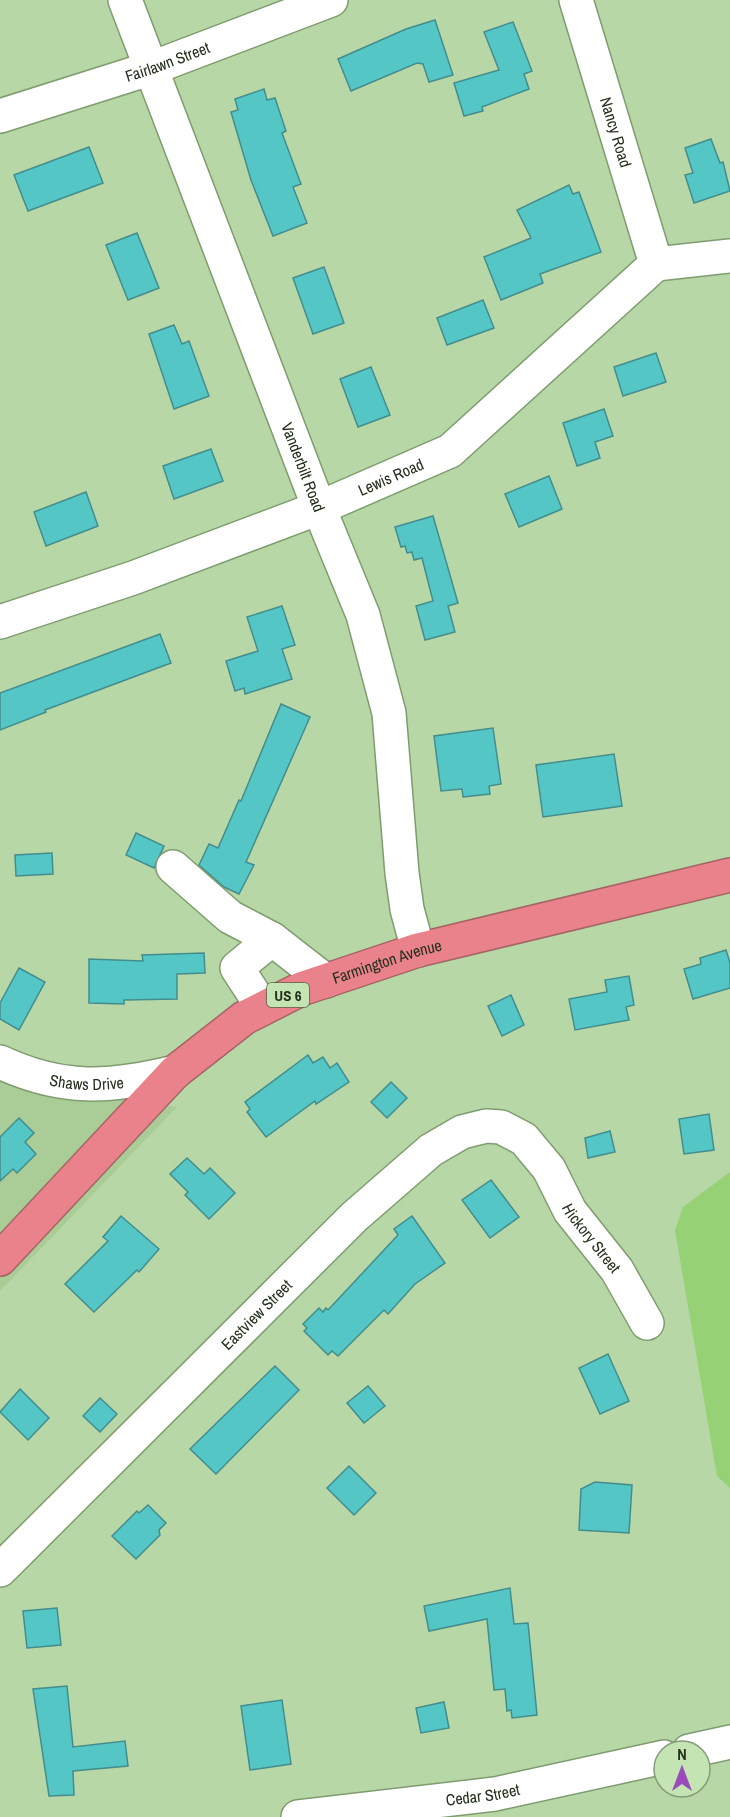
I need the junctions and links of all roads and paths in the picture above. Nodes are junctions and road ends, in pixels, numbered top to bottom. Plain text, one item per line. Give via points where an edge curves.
1 (125, 0) edge
2 (331, 0) edge
3 (576, 0) edge
4 (152, 68) junction
5 (0, 116) edge
6 (730, 256) edge
7 (656, 264) junction
8 (319, 508) junction
9 (0, 622) edge
10 (172, 867) dead end
11 (730, 874) edge
12 (272, 939) junction
13 (418, 950) junction
14 (327, 981) junction
15 (263, 1008) junction
16 (0, 1062) edge
17 (175, 1072) junction
18 (536, 1152) joint
19 (0, 1259) edge
20 (647, 1323) dead end
21 (0, 1570) edge
22 (730, 1742) edge
23 (712, 1746) edge
24 (652, 1760) edge
25 (496, 1805) edge
26 (298, 1817) edge

1 - 4 street, Vanderbilt Road
2 - 4 street, Fairlawn Street
3 - 7 street, Nancy Road
4 - 5 street, Fairlawn Street
4 - 8 street, Vanderbilt Road
6 - 7 street
7 - 8 street, Lewis Road via 450,451
8 - 9 street, Lewis Road via 133,578
8 - 13 street, Vanderbilt Road via 363,615 389,713 402,873
10 - 12 street via 230,917
11 - 13 highway, Farmington Avenue / US 6
12 - 14 street
12 - 15 street via 237,968
13 - 14 highway, Farmington Avenue / US 6
14 - 15 highway, Farmington Avenue / US 6
15 - 17 highway, Farmington Avenue / US 6 via 244,1018
16 - 17 street, Shaws Drive via 59,1083 129,1083
17 - 19 highway, Farmington Avenue / US 6
18 - 20 street, Hickory Street via 549,1169 563,1201 617,1270
18 - 21 street, Eastview Street via 513,1132 486,1126 452,1136 431,1150 354,1217
22 - 23 street
24 - 25 street, Cedar Street
25 - 26 street, Cedar Street

